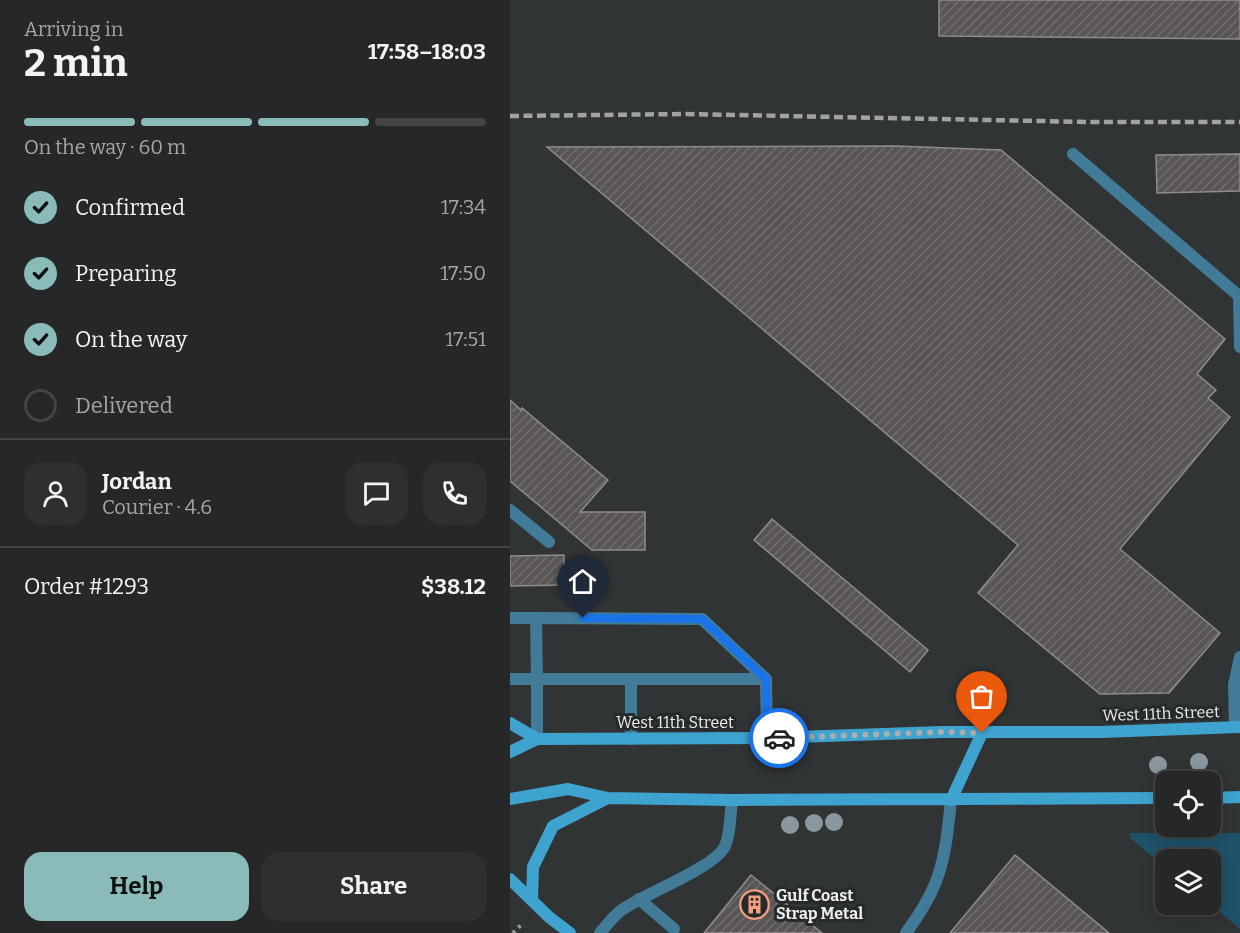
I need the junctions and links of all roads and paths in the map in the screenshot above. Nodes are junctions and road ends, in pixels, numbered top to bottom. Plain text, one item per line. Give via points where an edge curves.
1 (1073, 154) dead end
2 (1240, 347) edge
3 (510, 510) edge
4 (549, 542) dead end
5 (510, 618) edge
6 (536, 618) junction
7 (1240, 657) edge
8 (510, 679) edge
9 (537, 679) junction
10 (631, 679) junction
11 (766, 679) junction
12 (510, 723) edge
13 (1238, 727) edge
14 (982, 733) junction
15 (767, 738) junction
16 (537, 739) junction
17 (631, 739) junction
18 (510, 752) edge
19 (1240, 797) edge
20 (608, 798) junction
21 (1155, 798) edge
22 (1221, 798) edge
23 (510, 800) edge
24 (732, 800) junction
25 (951, 800) junction
26 (510, 879) edge
27 (639, 899) junction
28 (532, 900) junction
29 (520, 925) dead end
30 (674, 929) dead end
31 (513, 933) edge
32 (570, 933) edge
33 (600, 933) edge
34 (906, 933) edge

1 - 2 street via 1239,296
3 - 4 street
5 - 6 street
6 - 9 street
6 - 11 street via 702,619
7 - 13 street via 1234,685
8 - 9 street
9 - 10 street
9 - 16 street
10 - 11 street
10 - 17 street
11 - 15 street
12 - 16 main road
13 - 14 main road, West 11th Street
14 - 15 main road, West 11th Street
14 - 25 main road
15 - 17 main road, West 11th Street
16 - 17 main road, West 11th Street
16 - 18 main road, West 11th Street
19 - 22 main road
20 - 23 main road via 568,789
20 - 24 main road
20 - 28 main road via 553,826 533,867
21 - 25 main road
24 - 25 main road
24 - 27 street via 729,835 716,857
25 - 34 street via 947,837 935,882
26 - 28 main road
27 - 30 street
27 - 33 street via 618,913
28 - 32 main road
29 - 31 path

